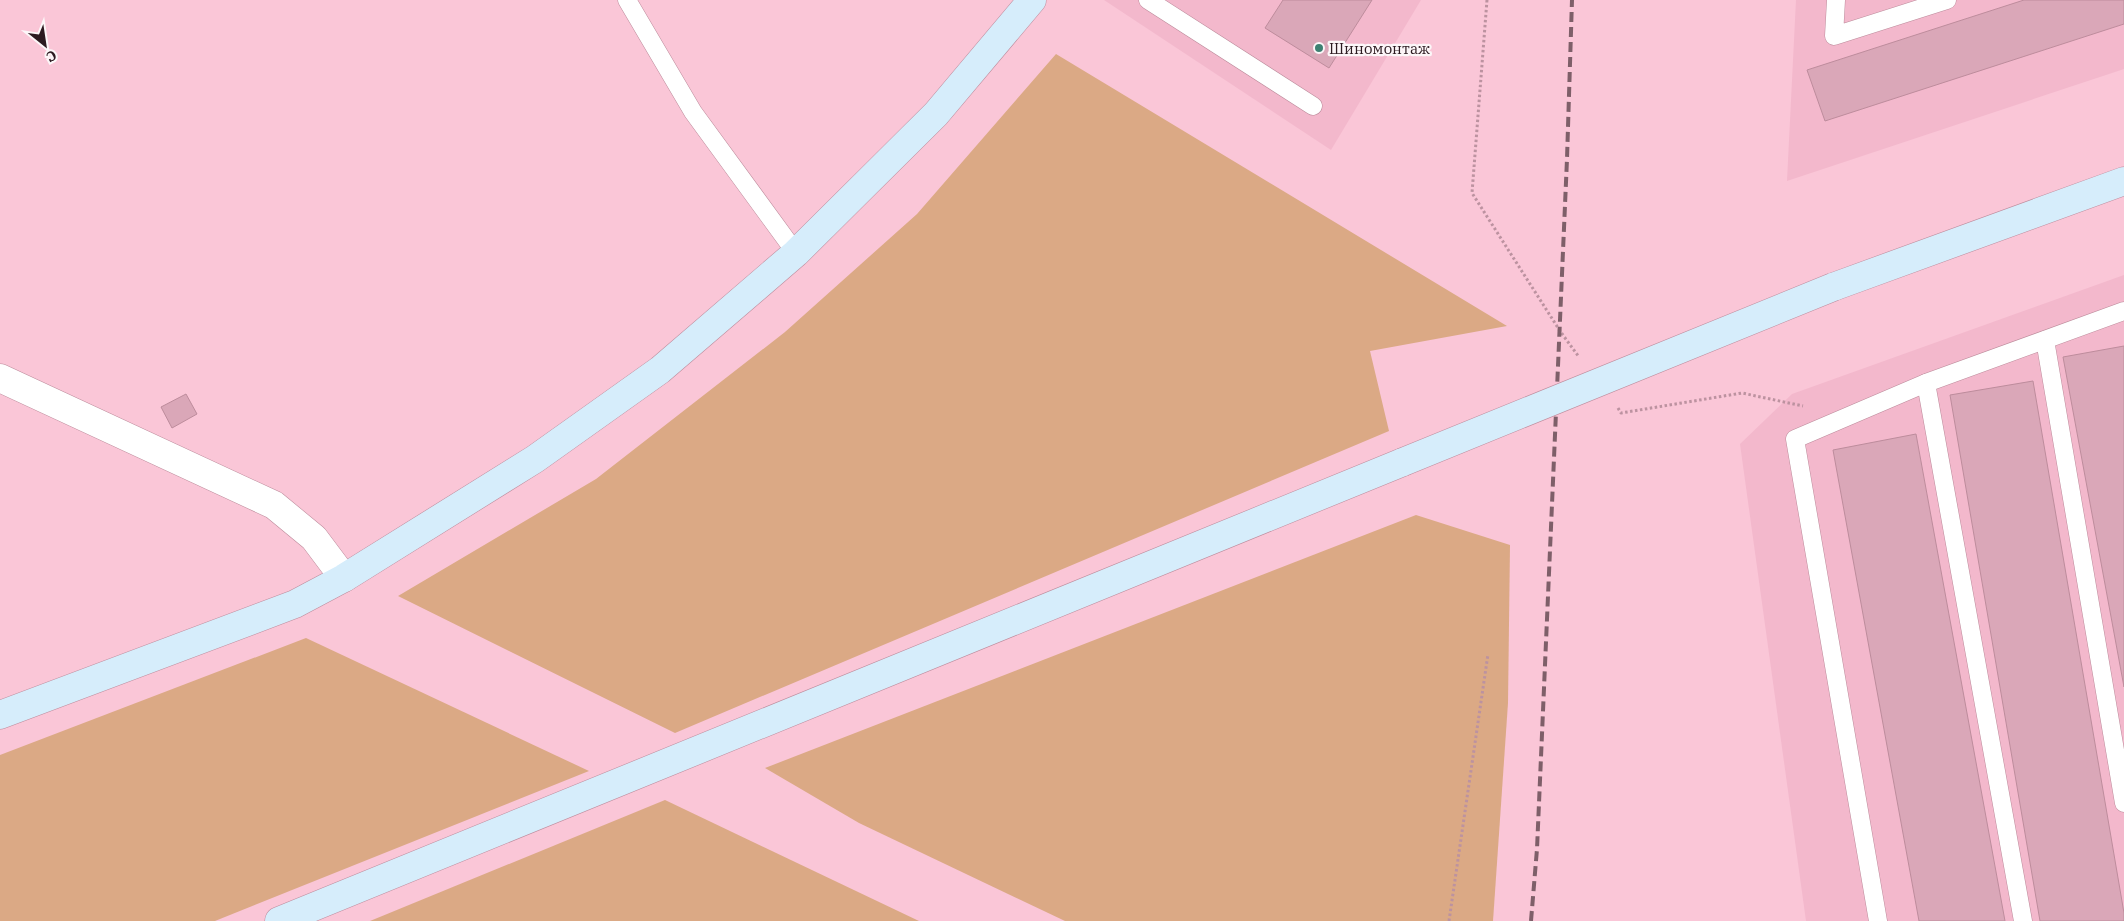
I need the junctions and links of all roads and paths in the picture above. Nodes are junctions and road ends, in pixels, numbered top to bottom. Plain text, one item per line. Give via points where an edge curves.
1 (627, 0) edge
2 (1032, 0) edge
3 (1148, 0) edge
4 (1487, 0) edge
5 (1836, 0) edge
6 (1947, 0) edge
7 (1313, 106) dead end
8 (2124, 181) edge
9 (796, 253) junction
10 (2124, 311) edge
11 (2045, 340) junction
12 (1582, 361) dead end
13 (0, 378) edge
14 (1926, 383) junction
15 (1616, 405) dead end
16 (1849, 416) junction
17 (344, 578) junction
18 (1488, 654) dead end
19 (0, 714) edge
20 (2124, 804) edge
21 (279, 921) edge
22 (1449, 921) edge
23 (1878, 921) edge
24 (2023, 921) edge

1 - 9 lane via 693,112
2 - 9 main road via 936,114
3 - 7 lane
4 - 12 path via 1472,193
5 - 6 lane via 1834,36
8 - 21 main road, bridge via 1833,287
9 - 17 main road via 660,370 535,459
10 - 11 lane
11 - 14 lane
11 - 20 lane
13 - 17 street via 274,505 314,538
14 - 16 lane
14 - 24 lane
15 - 16 path via 1621,412 1742,393
16 - 23 lane via 1795,439
17 - 19 main road via 295,604
18 - 22 path

